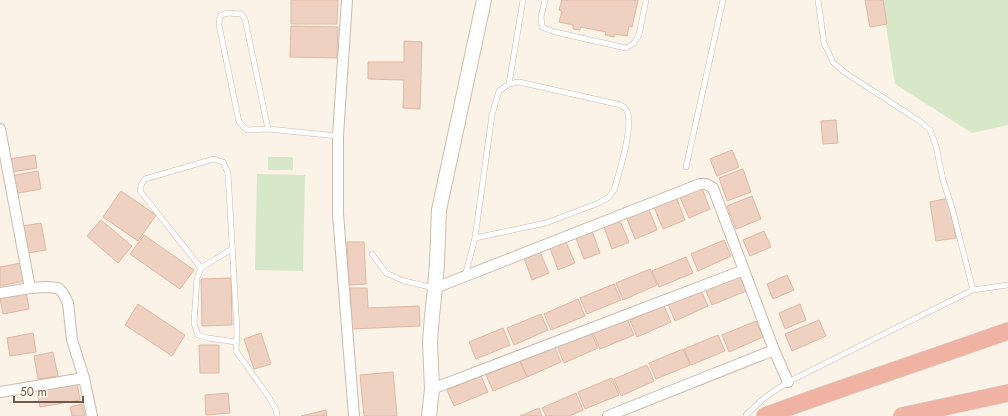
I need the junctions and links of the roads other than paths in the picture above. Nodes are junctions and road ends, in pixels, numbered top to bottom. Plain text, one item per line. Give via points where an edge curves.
1 (348, 0) edge
2 (484, 0) edge
3 (523, 0) edge
4 (546, 0) edge
5 (646, 0) edge
6 (723, 0) edge
7 (818, 0) edge
8 (509, 84) junction
9 (0, 129) edge
10 (268, 129) junction
11 (338, 136) junction
12 (686, 167) dead end
13 (475, 238) junction
14 (232, 248) junction
15 (372, 254) dead end
16 (201, 268) junction
17 (744, 270) junction
18 (465, 276) junction
19 (1008, 285) edge
20 (30, 288) junction
21 (435, 288) junction
22 (973, 290) junction
23 (0, 293) edge
24 (1008, 331) edge
25 (236, 342) junction
26 (774, 350) junction
27 (84, 378) junction
28 (788, 382) junction
29 (432, 389) junction
30 (0, 392) edge
31 (1008, 393) edge
32 (746, 415) edge
33 (92, 416) edge
34 (277, 416) edge
35 (354, 416) edge
36 (429, 416) edge
37 (608, 416) edge
38 (765, 416) edge
39 (902, 416) edge

1 - 11 street
2 - 21 street via 439,210
3 - 8 lane
4 - 5 lane via 541,17 542,27 626,48 634,43 639,35
6 - 12 lane
7 - 22 lane via 824,43 834,62 844,72 930,130
8 - 13 lane via 499,91 492,115
8 - 13 lane via 519,82 620,105 627,109 629,131 614,190 609,197 546,223
9 - 20 street
10 - 10 lane via 247,130 239,122 219,25 220,16 227,13 241,14 244,19
10 - 11 lane
11 - 35 street via 338,214
13 - 18 lane
14 - 16 lane
14 - 16 lane via 228,173 223,162 214,159 145,180 140,191
14 - 25 lane
15 - 21 lane via 386,273 404,281
16 - 25 lane via 196,278 194,323 198,335
17 - 18 street via 713,188 700,184
17 - 26 street
17 - 29 street
18 - 21 street
19 - 22 lane
20 - 23 street
20 - 27 street via 58,288 63,293 68,303 72,340
21 - 29 street via 430,342
22 - 28 lane
24 - 38 highway
25 - 34 lane via 236,351 266,392 276,409
26 - 28 street
26 - 37 street
27 - 30 street
27 - 33 street
28 - 32 lane via 764,398
29 - 36 street
31 - 39 highway

